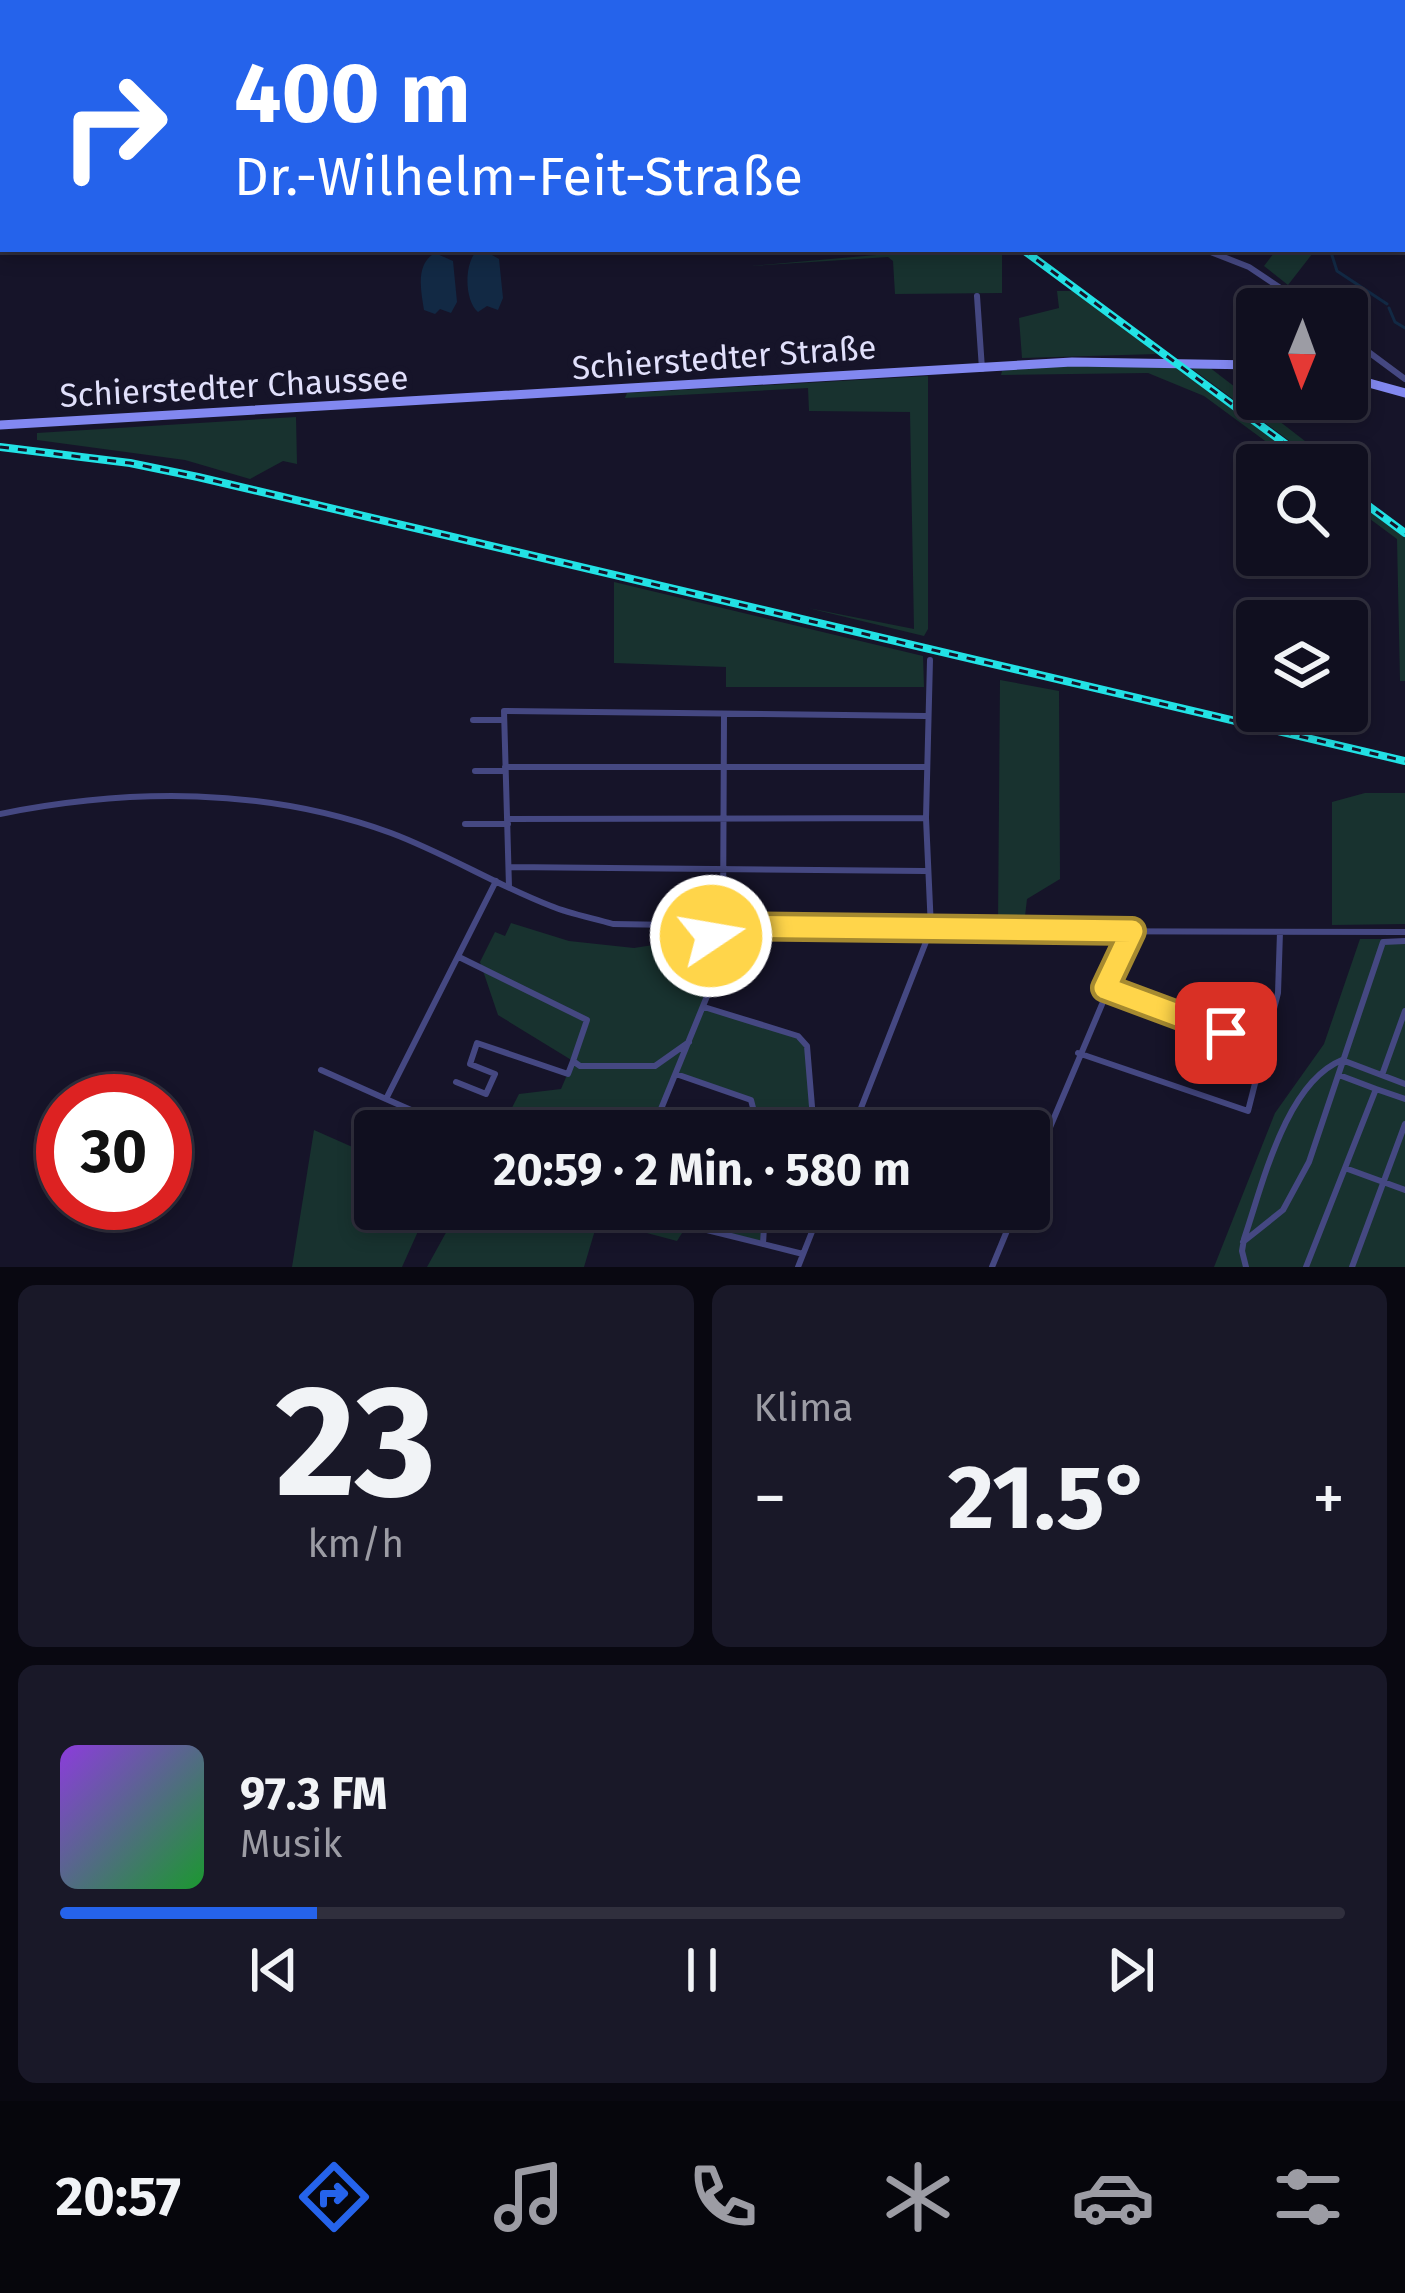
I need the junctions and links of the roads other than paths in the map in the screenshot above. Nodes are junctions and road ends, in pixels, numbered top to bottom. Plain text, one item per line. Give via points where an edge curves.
1 (1211, 252) edge
2 (1280, 288) edge
3 (976, 296) dead end
4 (1368, 352) edge
5 (1236, 364) edge
6 (982, 369) junction
7 (1405, 379) edge
8 (1368, 383) edge
9 (1405, 393) edge
10 (470, 400) joint
11 (0, 425) edge
12 (930, 660) dead end
13 (504, 716) junction
14 (724, 716) junction
15 (926, 716) junction
16 (473, 720) dead end
17 (926, 766) junction
18 (724, 768) junction
19 (505, 769) junction
20 (476, 771) dead end
21 (0, 814) edge
22 (723, 818) junction
23 (926, 818) junction
24 (507, 822) junction
25 (465, 824) dead end
26 (509, 867) junction
27 (724, 870) junction
28 (926, 871) junction
29 (496, 881) junction
30 (508, 887) junction
31 (711, 926) junction
32 (723, 926) junction
33 (931, 929) junction
34 (1132, 931) junction
35 (1280, 932) junction
36 (1405, 932) edge
37 (1405, 941) edge
38 (459, 957) junction
39 (1105, 988) junction
40 (704, 1007) junction
41 (1405, 1011) edge
42 (689, 1042) junction
43 (1265, 1048) junction
44 (1078, 1053) junction
45 (1344, 1060) junction
46 (573, 1061) junction
47 (321, 1070) dead end
48 (676, 1074) junction
49 (1339, 1075) junction
50 (1382, 1075) junction
51 (457, 1082) dead end
52 (1405, 1084) edge
53 (1376, 1089) junction
54 (386, 1099) junction
55 (1405, 1100) edge
56 (411, 1110) edge
57 (660, 1110) edge
58 (754, 1110) edge
59 (812, 1110) edge
60 (860, 1110) edge
61 (1050, 1124) edge
62 (1405, 1124) edge
63 (1345, 1168) junction
64 (1383, 1183) junction
65 (1405, 1190) edge
66 (716, 1230) edge
67 (764, 1230) edge
68 (813, 1230) edge
69 (1007, 1230) edge
70 (1243, 1242) junction
71 (763, 1244) junction
72 (803, 1254) junction
73 (798, 1267) edge
74 (992, 1267) edge
75 (1246, 1267) edge
76 (1306, 1267) edge
77 (1352, 1267) edge

1 - 2 street
3 - 6 street
4 - 7 street
5 - 6 street, Schierstedter Straße
6 - 10 street, Schierstedter Straße
8 - 9 street
10 - 11 street, Schierstedter Chaussee
12 - 15 street
13 - 14 street
13 - 16 street
13 - 19 street
14 - 15 street
14 - 18 street
15 - 17 street
17 - 18 street
17 - 23 street
18 - 19 street
18 - 22 street
19 - 20 street
19 - 24 street
21 - 29 street via 109,796 261,801 390,833
22 - 23 street
22 - 24 street
22 - 27 street
23 - 28 street
24 - 25 street
24 - 26 street
26 - 27 street
26 - 30 street
27 - 28 street
27 - 32 street
28 - 33 street
29 - 30 street
29 - 38 street
30 - 31 street via 613,924
31 - 32 street
31 - 40 street
32 - 33 street
33 - 34 street
33 - 60 street
34 - 35 street
34 - 39 street
35 - 36 street
35 - 43 street
37 - 45 street via 1383,942
38 - 46 street via 587,1020
38 - 54 street
39 - 43 street
39 - 44 street
40 - 42 street
40 - 59 street via 798,1036 807,1046
41 - 50 street
42 - 46 street via 655,1066
42 - 48 street
43 - 44 street via 1248,1111
44 - 61 street
45 - 49 street
45 - 50 street
45 - 70 street via 1298,1101
46 - 51 street via 568,1075 477,1043 470,1064 495,1074 486,1094
47 - 54 street
48 - 57 street
48 - 58 street via 751,1100
49 - 53 street
49 - 70 street via 1294,1191
50 - 52 street
53 - 55 street
53 - 63 street
54 - 56 street
62 - 64 street
63 - 64 street
63 - 76 street
64 - 65 street
64 - 77 street
66 - 71 street
67 - 71 street
68 - 72 street
69 - 74 street
70 - 75 street
71 - 72 street
72 - 73 street

